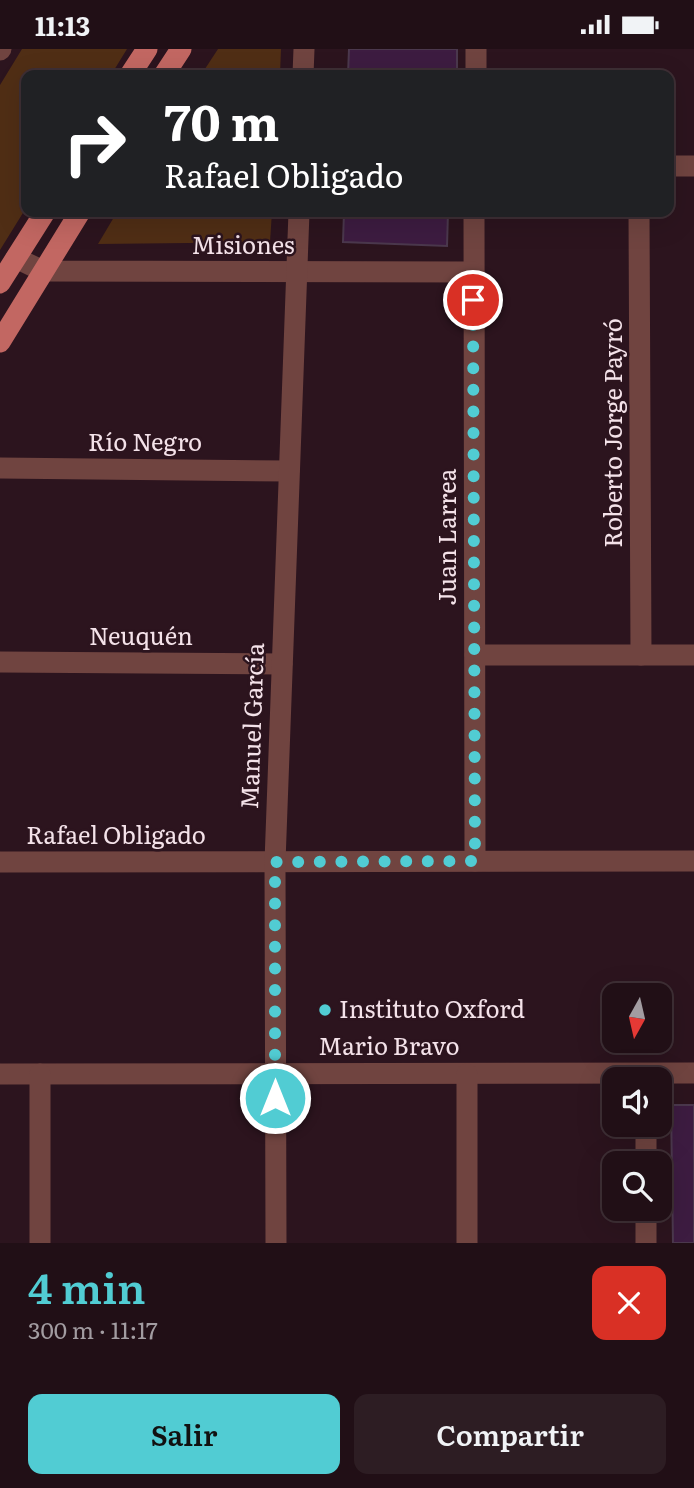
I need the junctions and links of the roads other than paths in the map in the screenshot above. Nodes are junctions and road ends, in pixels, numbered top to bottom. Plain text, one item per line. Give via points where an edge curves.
1 (147, 49) edge
2 (181, 49) edge
3 (304, 49) edge
4 (476, 49) edge
5 (133, 70) edge
6 (167, 70) edge
7 (303, 70) edge
8 (476, 70) edge
9 (674, 166) edge
10 (694, 166) edge
11 (42, 217) edge
12 (77, 217) edge
13 (299, 217) edge
14 (474, 217) edge
15 (639, 217) edge
16 (16, 258) junction
17 (43, 271) junction
18 (297, 272) junction
19 (473, 272) junction
20 (0, 283) edge
21 (0, 342) edge
22 (0, 468) edge
23 (289, 471) junction
24 (474, 655) junction
25 (641, 655) junction
26 (694, 655) edge
27 (0, 662) edge
28 (282, 664) junction
29 (475, 861) junction
30 (694, 861) edge
31 (0, 862) edge
32 (275, 862) junction
33 (467, 1073) junction
34 (694, 1073) edge
35 (0, 1074) edge
36 (40, 1074) junction
37 (275, 1074) junction
38 (672, 1075) edge
39 (602, 1076) edge
40 (646, 1221) edge
41 (40, 1243) edge
42 (276, 1243) edge
43 (467, 1243) edge
44 (646, 1243) edge

1 - 5 main road
2 - 6 main road
3 - 7 street
4 - 8 street
9 - 10 street
11 - 16 main road
12 - 17 main road
13 - 18 street, Manuel García
14 - 19 street, Juan Larrea
15 - 25 street, Roberto Jorge Payró
16 - 17 street, Misiones
16 - 20 main road
17 - 18 street, Misiones
17 - 21 main road
18 - 19 street, Misiones
18 - 23 street, Manuel García
19 - 24 street, Juan Larrea
22 - 23 street, Río Negro
23 - 28 street, Manuel García
24 - 25 street
24 - 29 street, Juan Larrea
25 - 26 street
27 - 28 street, Neuquén
28 - 32 street, Manuel García
29 - 30 street, Rafael Obligado
29 - 32 street, Rafael Obligado
31 - 32 street, Rafael Obligado
32 - 37 street, Manuel García
33 - 37 street, Mario Bravo
33 - 39 street, Mario Bravo
33 - 43 street
34 - 38 street, Mario Bravo
35 - 36 street, Mario Bravo
36 - 37 street, Mario Bravo
36 - 41 street
37 - 42 street, Manuel García
40 - 44 street

